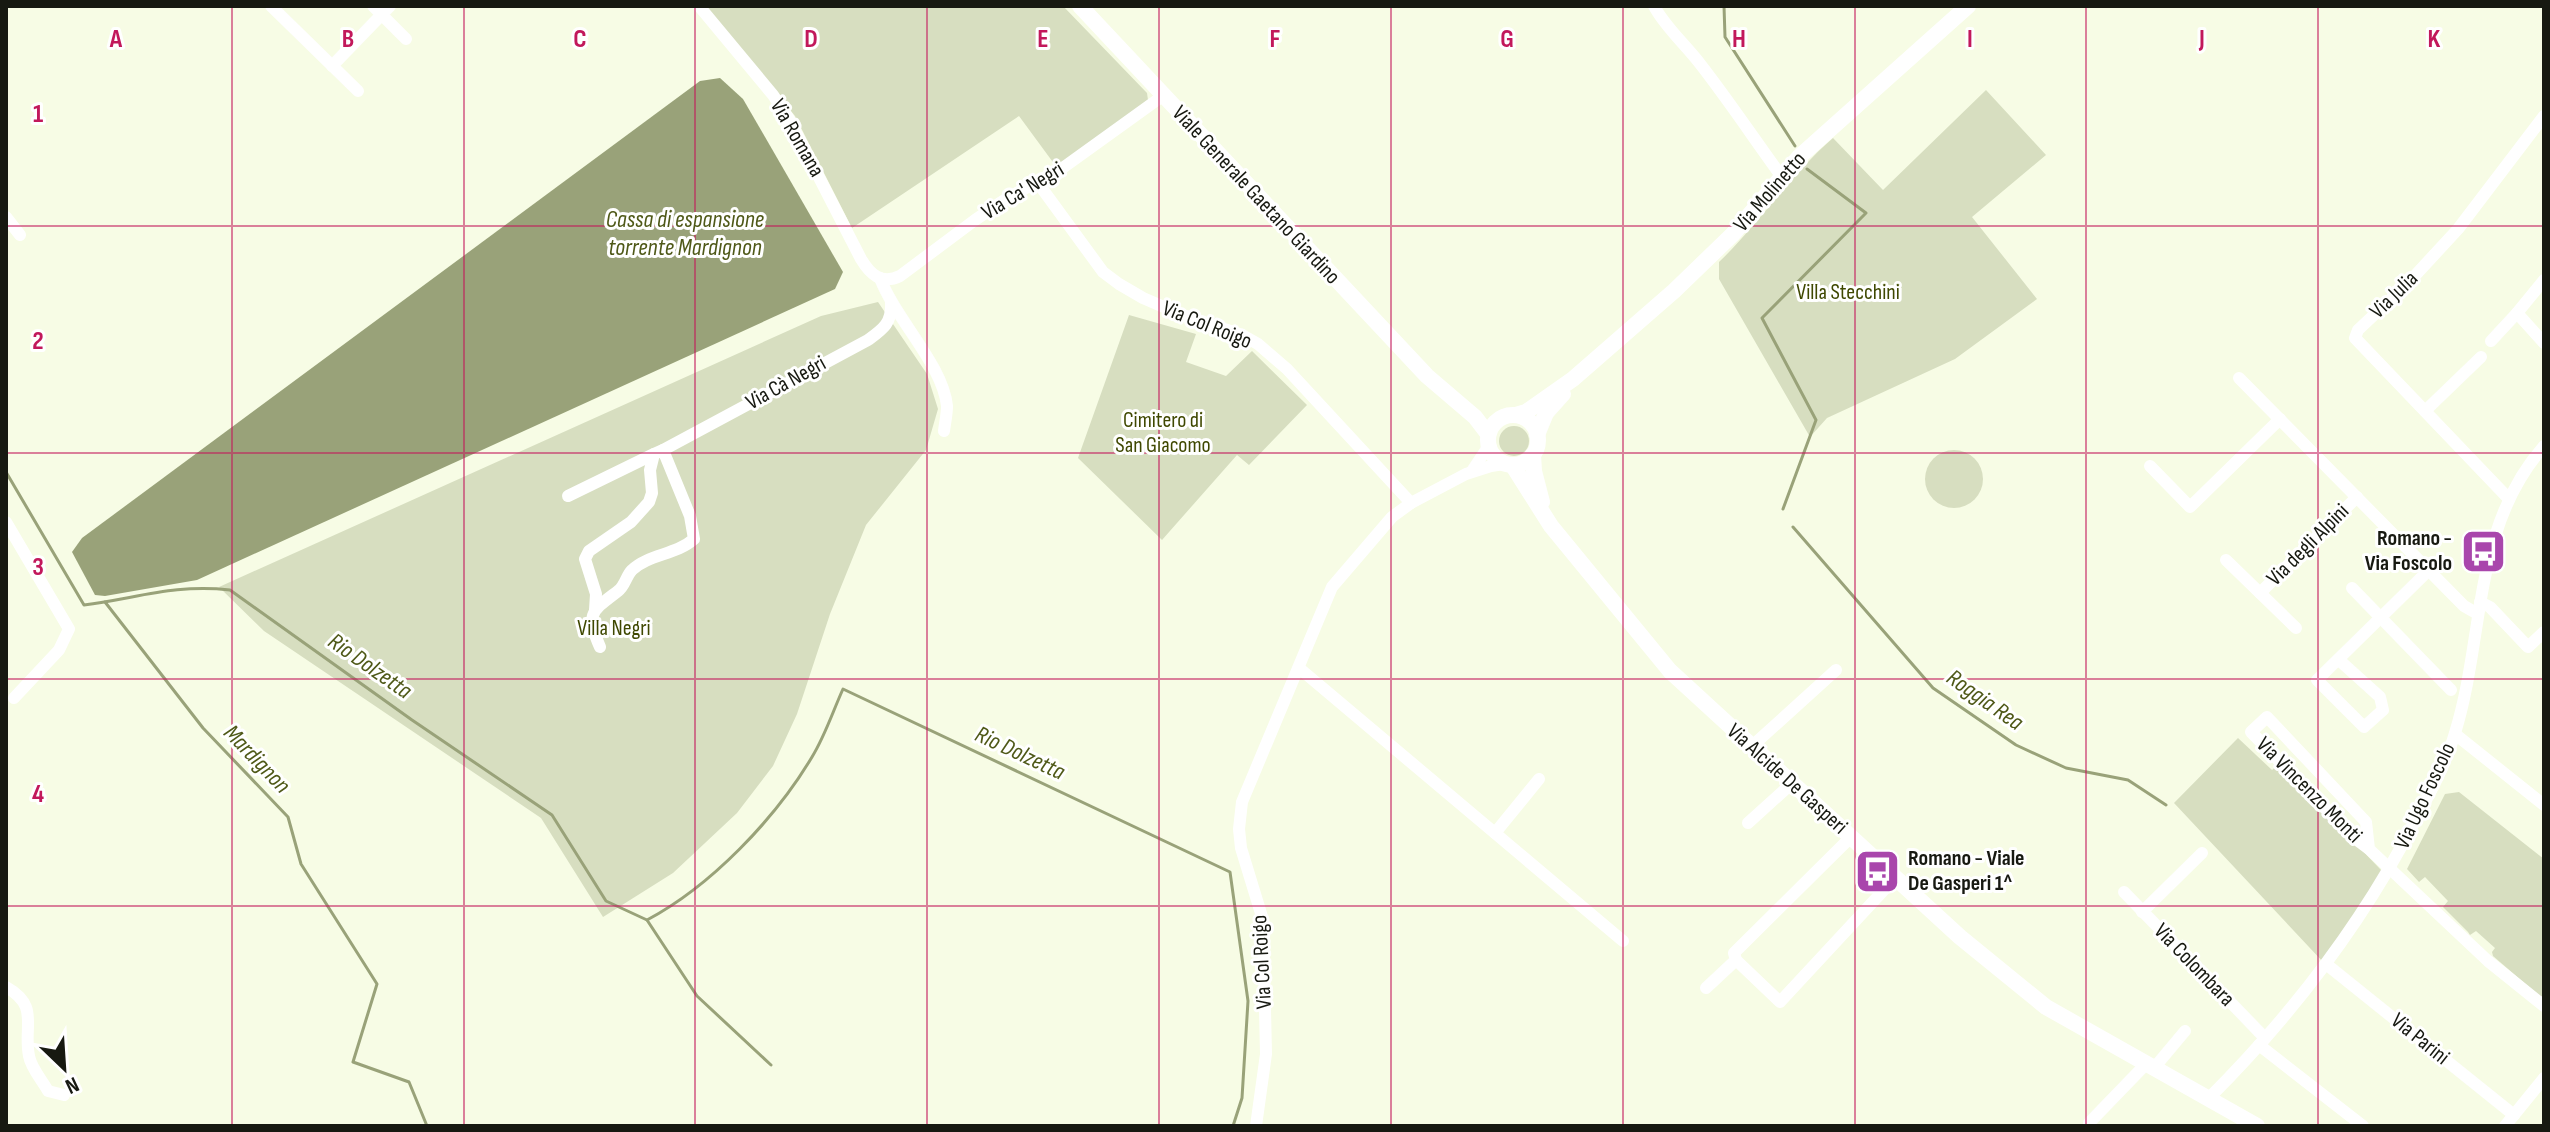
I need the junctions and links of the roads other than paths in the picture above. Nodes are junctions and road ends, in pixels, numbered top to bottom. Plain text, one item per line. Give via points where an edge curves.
1 (271, 6) edge
2 (699, 6) edge
3 (1080, 6) edge
4 (1654, 6) edge
5 (1968, 6) edge
6 (382, 9) edge
7 (406, 39) dead end
8 (332, 66) junction
9 (358, 91) dead end
10 (1164, 95) junction
11 (2544, 116) edge
12 (1782, 177) junction
13 (1038, 183) junction
14 (6, 217) edge
15 (20, 235) dead end
16 (880, 278) junction
17 (2544, 280) edge
18 (891, 303) junction
19 (2517, 313) junction
20 (2491, 341) dead end
21 (2544, 343) edge
22 (2481, 357) dead end
23 (2239, 378) dead end
24 (1573, 379) junction
25 (1433, 382) junction
26 (2425, 411) junction
27 (1510, 416) junction
28 (2280, 419) junction
29 (944, 431) dead end
30 (1537, 435) junction
31 (1488, 440) junction
32 (2544, 446) edge
33 (658, 452) junction
34 (1533, 455) junction
35 (1508, 465) junction
36 (2150, 466) dead end
37 (1470, 473) junction
38 (568, 496) dead end
39 (2357, 497) junction
40 (2509, 499) junction
41 (1411, 503) junction
42 (6, 522) edge
43 (1551, 526) junction
44 (2226, 560) dead end
45 (2429, 570) junction
46 (2352, 588) dead end
47 (2260, 593) junction
48 (2479, 608) junction
49 (595, 610) junction
50 (2380, 618) junction
51 (2296, 628) dead end
52 (2544, 632) edge
53 (600, 647) dead end
54 (2339, 660) junction
55 (1299, 668) junction
56 (1836, 670) dead end
57 (2451, 690) dead end
58 (14, 698) dead end
59 (2455, 734) junction
60 (1751, 747) junction
61 (1539, 779) dead end
62 (1791, 784) junction
63 (2544, 805) edge
64 (1748, 823) dead end
65 (1495, 833) junction
66 (2368, 833) junction
67 (1851, 837) junction
68 (2353, 837) junction
69 (2369, 849) junction
70 (2202, 853) dead end
71 (2390, 870) junction
72 (1896, 877) junction
73 (2124, 892) dead end
74 (2142, 912) junction
75 (1623, 941) dead end
76 (1736, 960) junction
77 (2326, 964) junction
78 (6, 987) edge
79 (1706, 988) dead end
80 (2544, 1006) edge
81 (2185, 1031) dead end
82 (2262, 1042) junction
83 (2150, 1066) junction
84 (2544, 1078) edge
85 (64, 1095) dead end
86 (2209, 1098) junction
87 (2514, 1115) junction
88 (2089, 1123) dead end
89 (2248, 1124) edge
90 (1256, 1126) edge
91 (2363, 1126) edge
92 (2505, 1126) edge

1 - 8 street
2 - 16 street, Via Romana via 773,95 861,259
3 - 10 main road, Viale Generale Gaetano Giardino
4 - 12 street
5 - 12 main road, Via Molinetto
6 - 7 street
6 - 8 street
8 - 9 street
10 - 13 street, Via Ca' Negri
10 - 25 main road, Viale Generale Gaetano Giardino
11 - 26 street, Via Julia via 2458,229 2358,330 2355,338
12 - 24 main road, Via Molinetto via 1723,244
13 - 16 street, Via Ca' Negri via 1006,199 900,276
13 - 41 street, Via Col Roigo via 1103,272 1143,298 1258,344
14 - 15 street
16 - 18 street
17 - 19 street
18 - 29 street via 941,383 947,407
18 - 33 street, Via Cà Negri via 886,327 868,340
19 - 20 street
19 - 21 street
22 - 26 street
23 - 28 street, Via degli Alpini
24 - 27 main road, Via Molinetto via 1526,412
24 - 30 main road, Via Molinetto via 1546,413
25 - 27 main road, Viale Generale Gaetano Giardino via 1482,411
25 - 31 main road, Viale Generale Gaetano Giardino via 1475,417
26 - 40 street, Via Julia
27 - 30 main road via 1529,422
27 - 31 main road via 1497,421
28 - 36 street via 2190,507
28 - 39 street, Via degli Alpini
30 - 34 main road
31 - 35 main road via 1492,454
31 - 37 street, Via Col Roigo
32 - 40 street, Via Ugo Foscolo
33 - 38 street, Via Cà Negri
33 - 49 street via 650,470 649,502 585,559 596,594
33 - 49 street via 690,516 694,539 633,569 621,589
34 - 35 main road
34 - 43 main road, Via Alcide De Gasperi
35 - 37 street, Via Col Roigo
35 - 43 main road, Via Alcide De Gasperi
37 - 41 street, Via Col Roigo
39 - 45 street, Via degli Alpini
39 - 47 street, Via degli Alpini
40 - 48 street, Via Ugo Foscolo via 2490,547
41 - 55 street, Via Col Roigo via 1392,517 1332,587
42 - 58 street via 69,629 59,650
43 - 60 main road, Via Alcide De Gasperi via 1647,646
44 - 47 street, Via degli Alpini
45 - 48 street, Via degli Alpini via 2464,606
45 - 50 street
46 - 50 street
47 - 51 street, Via degli Alpini
48 - 52 street, Via degli Alpini via 2490,607 2531,651
48 - 59 street, Via Ugo Foscolo
49 - 53 street via 592,629
50 - 54 street
50 - 57 street
54 - 54 street via 2317,680 2364,727 2383,710 2383,703
55 - 65 street
55 - 90 street, Via Col Roigo via 1242,802 1241,848 1263,920 1266,1054
56 - 60 street
59 - 63 street
59 - 71 street, Via Ugo Foscolo
60 - 62 main road, Via Alcide De Gasperi
61 - 65 street
62 - 64 street
62 - 67 main road, Via Alcide De Gasperi
65 - 75 street
66 - 68 street
66 - 68 street, Via Vincenzo Monti via 2366,822 2267,717 2251,732
66 - 69 street, Via Vincenzo Monti
67 - 72 main road, Via Alcide De Gasperi
67 - 76 street via 1736,949
68 - 69 street, Via Vincenzo Monti
69 - 71 street, Via Vincenzo Monti
70 - 74 street
71 - 77 street, Via Ugo Foscolo
71 - 80 street, Via Vincenzo Monti
72 - 76 street via 1780,1002
72 - 83 main road, Via Alcide De Gasperi via 2021,989
73 - 74 street, Via Colombara
74 - 82 street, Via Colombara
76 - 79 street
77 - 82 street, Via Ugo Foscolo
77 - 87 street, Via Parini
78 - 85 street via 28,1008 29,1058 48,1091
81 - 83 street
82 - 86 street, Via Ugo Foscolo
82 - 91 street, Via Colombara
83 - 86 main road, Via Alcide De Gasperi
83 - 88 street
84 - 87 street
86 - 89 main road, Via Alcide De Gasperi
87 - 92 street

